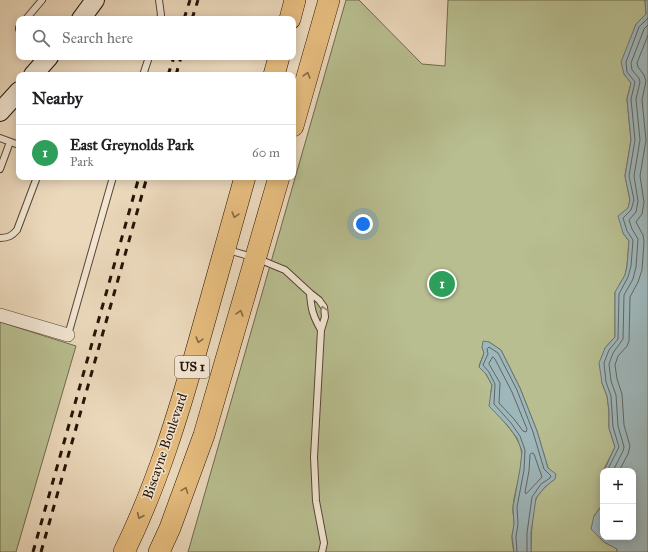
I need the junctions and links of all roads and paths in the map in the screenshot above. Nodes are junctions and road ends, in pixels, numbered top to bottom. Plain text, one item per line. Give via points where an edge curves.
1 (42, 0) edge
2 (95, 0) edge
3 (159, 0) edge
4 (295, 0) edge
5 (329, 0) edge
6 (29, 16) edge
7 (83, 16) edge
8 (161, 16) edge
9 (291, 16) edge
10 (46, 60) edge
11 (148, 60) edge
12 (278, 60) edge
13 (36, 72) edge
14 (144, 72) edge
15 (275, 72) edge
16 (16, 94) edge
17 (1, 109) edge
18 (296, 116) edge
19 (0, 138) edge
20 (10, 142) junction
21 (16, 144) edge
22 (0, 169) edge
23 (36, 180) edge
24 (112, 180) edge
25 (244, 180) edge
26 (278, 180) edge
27 (0, 238) edge
28 (225, 249) junction
29 (256, 258) junction
30 (310, 293) junction
31 (0, 315) edge
32 (322, 330) junction
33 (68, 335) joint
34 (124, 552) edge
35 (159, 552) edge
36 (322, 552) edge

1 - 6 lane
2 - 7 street
3 - 8 lane
4 - 9 main road
18 -> 5 main road
10 - 13 street
11 - 14 lane
12 - 15 main road
16 - 17 street
19 - 20 lane
20 - 21 lane
20 - 22 lane
23 - 27 lane via 17,230 7,238
24 - 33 lane
25 -> 28 main road, Biscayne Boulevard / US 1
26 - 29 main road, US 1
28 - 29 lane
28 -> 34 main road, Biscayne Boulevard / US 1 via 169,442
29 - 30 lane via 285,270
35 -> 29 main road, US 1 via 204,436
30 - 32 lane via 311,309
32 -> 30 lane via 324,307
31 - 33 street
32 - 36 lane via 314,457 316,501 324,543

